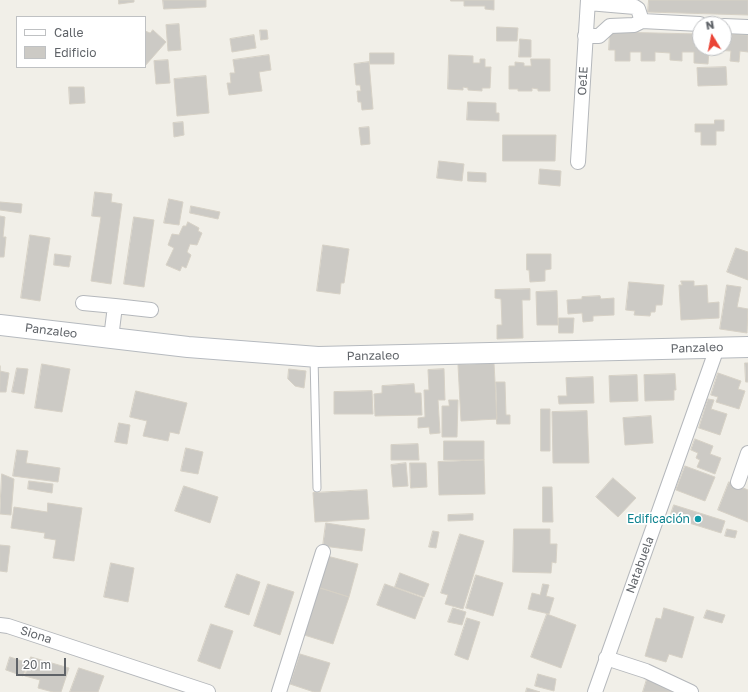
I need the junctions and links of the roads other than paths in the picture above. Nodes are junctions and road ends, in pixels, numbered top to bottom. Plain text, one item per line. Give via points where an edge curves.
1 (588, 2) edge
2 (642, 21) junction
3 (692, 24) edge
4 (732, 26) edge
5 (748, 27) edge
6 (585, 36) junction
7 (578, 162) dead end
8 (83, 303) dead end
9 (115, 306) junction
10 (151, 310) dead end
11 (0, 324) edge
12 (111, 338) junction
13 (748, 347) edge
14 (717, 348) junction
15 (314, 357) junction
16 (748, 454) edge
17 (738, 482) dead end
18 (317, 488) dead end
19 (323, 552) dead end
20 (0, 624) edge
21 (606, 658) junction
22 (208, 692) edge
23 (279, 692) edge
24 (594, 692) edge
25 (690, 692) edge

1 - 2 street via 635,7
1 - 6 street, Oe1E
2 - 3 street
2 - 6 street via 634,25 610,26 599,36
4 - 5 street
6 - 7 street, Oe1E
8 - 9 street
9 - 10 street
9 - 12 street
11 - 12 street, Panzaleo
12 - 15 street, Panzaleo
13 - 14 street, Panzaleo
14 - 15 street, Panzaleo
14 - 21 street, Natabuela
15 - 18 lane
16 - 17 street
19 - 23 street
20 - 22 street, Siona
21 - 24 street, Natabuela
21 - 25 street via 646,671

